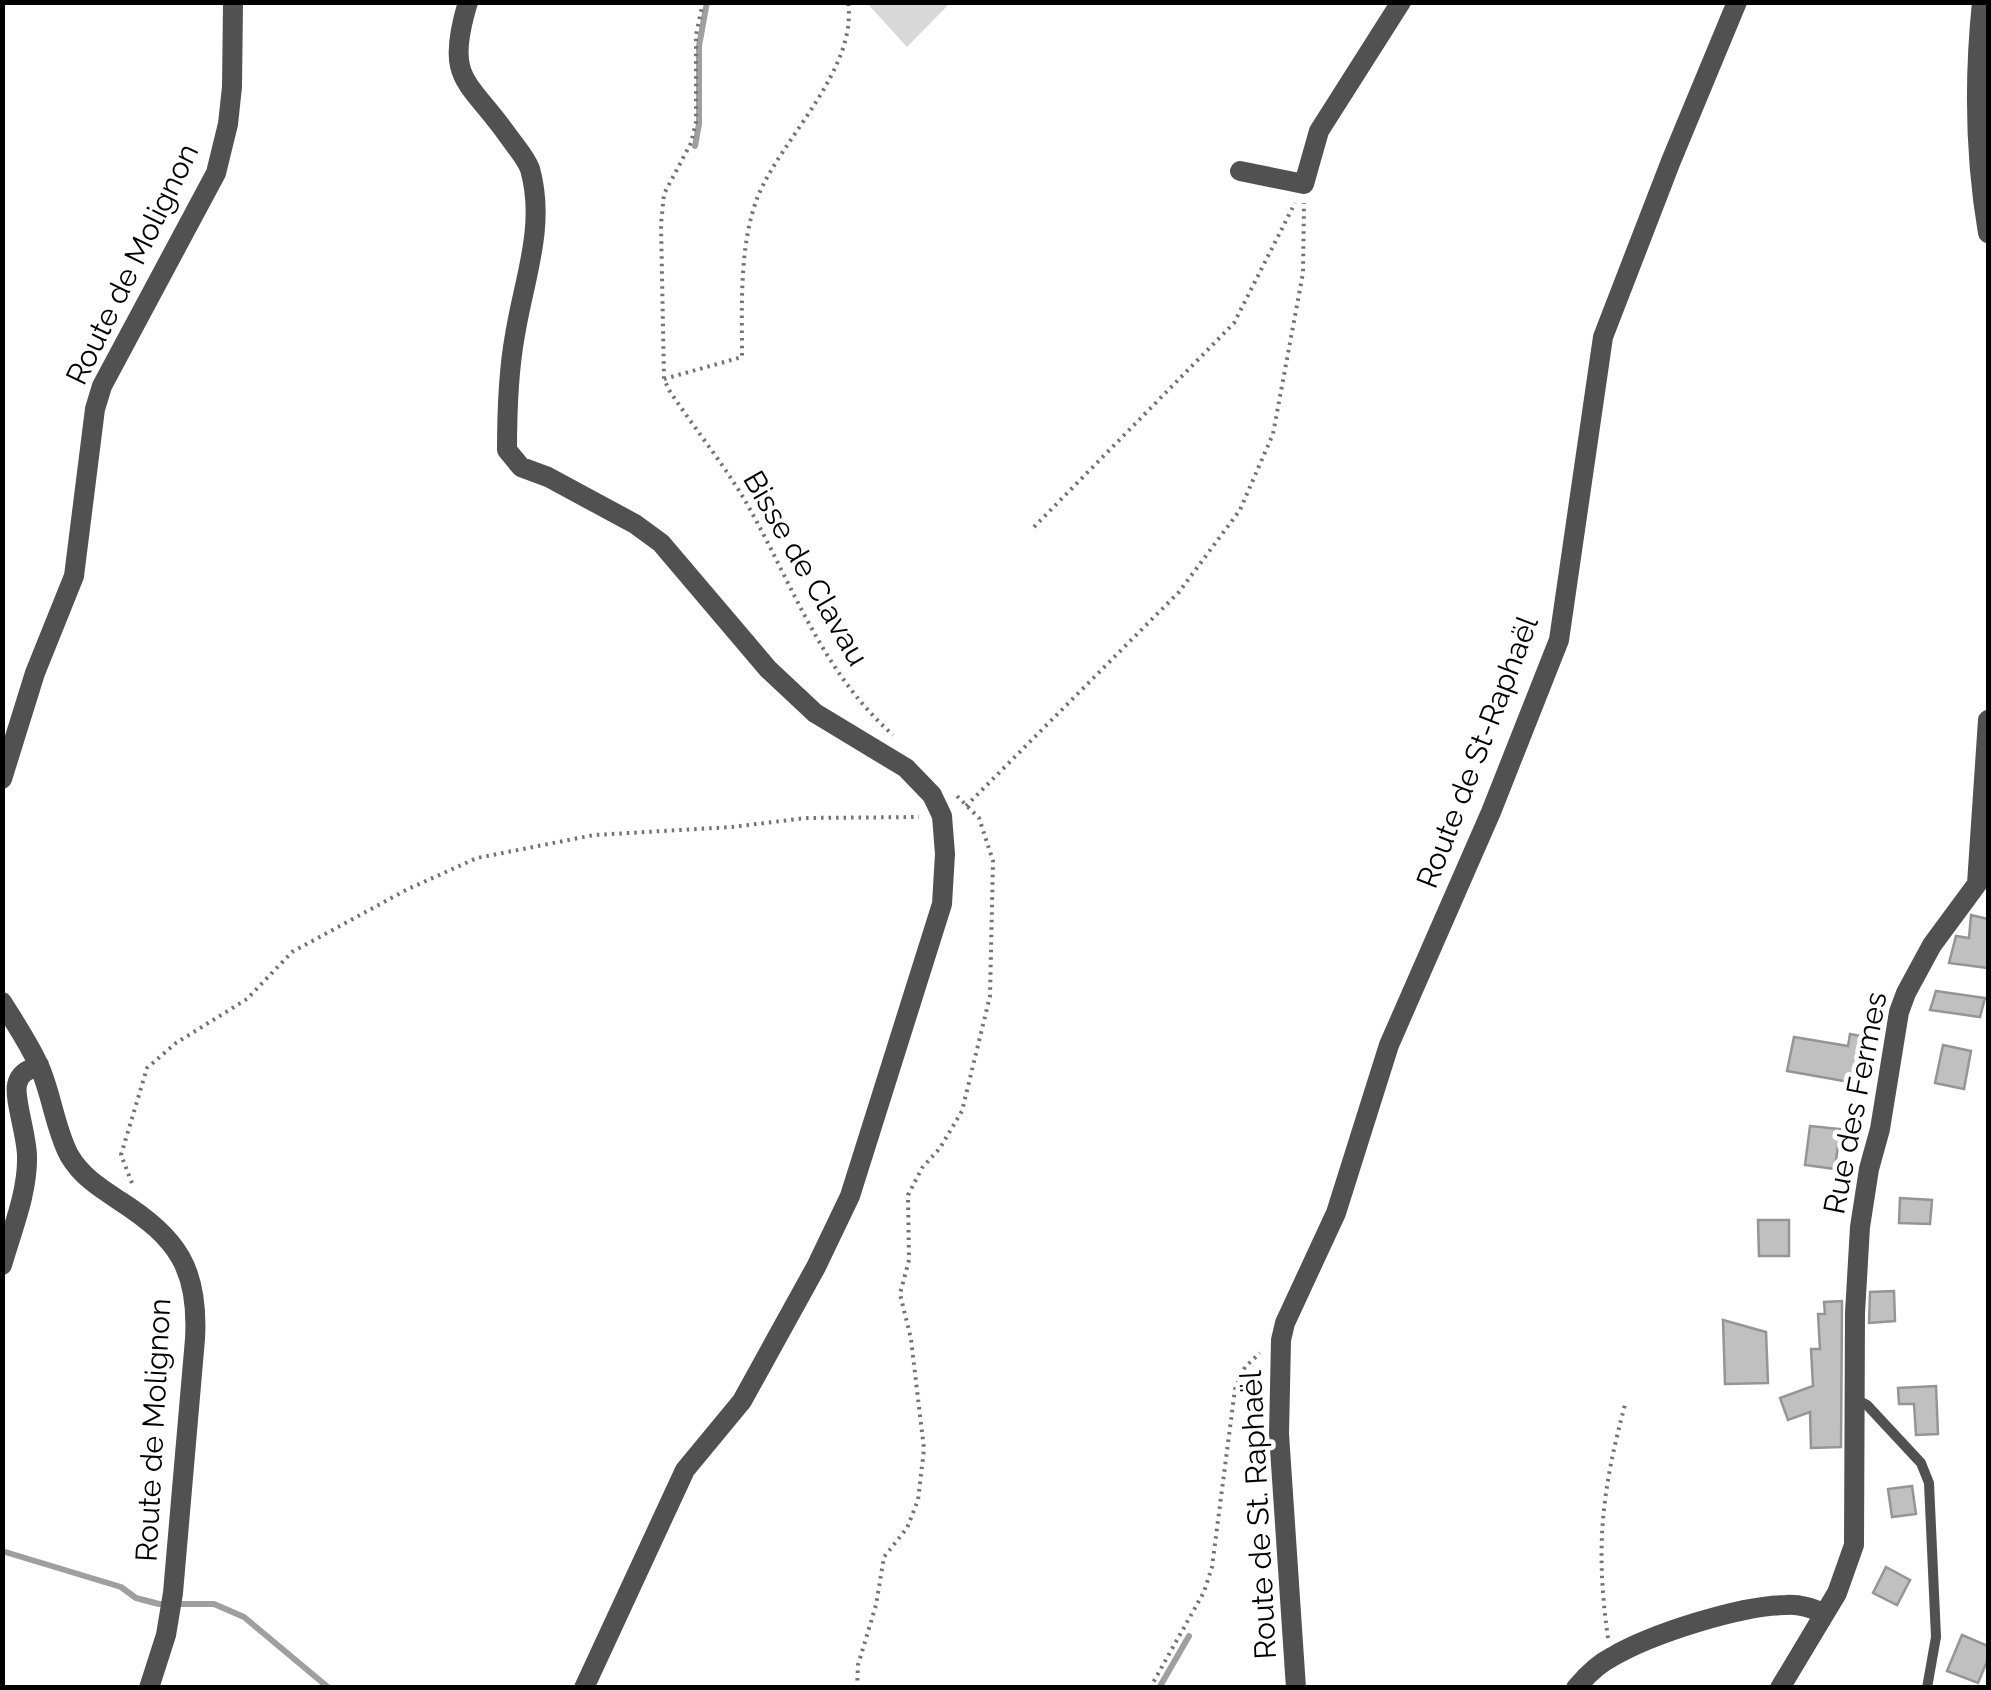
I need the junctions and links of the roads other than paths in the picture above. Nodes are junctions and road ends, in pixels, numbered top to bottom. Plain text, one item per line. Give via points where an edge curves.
1 (233, 2) edge
2 (468, 2) edge
3 (1401, 2) edge
4 (1737, 2) edge
5 (1982, 2) edge
6 (1240, 171) dead end
7 (1988, 234) edge
8 (1988, 720) edge
9 (2, 779) edge
10 (1983, 887) edge
11 (2, 1002) edge
12 (39, 1066) junction
13 (2, 1265) edge
14 (1282, 1340) joint
15 (1856, 1399) junction
16 (1824, 1612) junction
17 (148, 1688) edge
18 (584, 1688) edge
19 (1296, 1688) edge
20 (1576, 1688) edge
21 (1780, 1688) edge
22 (1927, 1688) edge

1 - 9 street, Route de Molignon via 230,106 216,173 102,386 74,576
2 - 18 street via 455,52 464,80 528,164 537,202 508,387 507,450 521,467 661,543 768,669 815,712 906,768 942,816 945,854 942,904 850,1196 742,1401 685,1470
3 - 6 street via 1319,130 1304,184
4 - 14 street, Route de St-Raphaël via 1603,337 1559,640 1389,1045 1336,1213
5 - 7 street via 1977,130
8 - 10 street, Rue des Fermes
10 - 15 street, Rue des Fermes via 1918,968 1899,1012 1860,1227
11 - 12 street, Route de Molignon
12 - 13 street via 24,1071 16,1084 28,1161
12 - 17 street, Route de Molignon via 68,1153 80,1171 157,1226 190,1279 196,1309 170,1617
14 - 19 street, Route de St. Raphaël via 1279,1434
15 - 16 street, Rue des Fermes via 1854,1545
15 - 22 lane via 1921,1464 1928,1484 1936,1637
16 - 20 street via 1804,1605 1749,1609 1688,1627 1610,1657
16 - 21 street, Rue des Fermes

